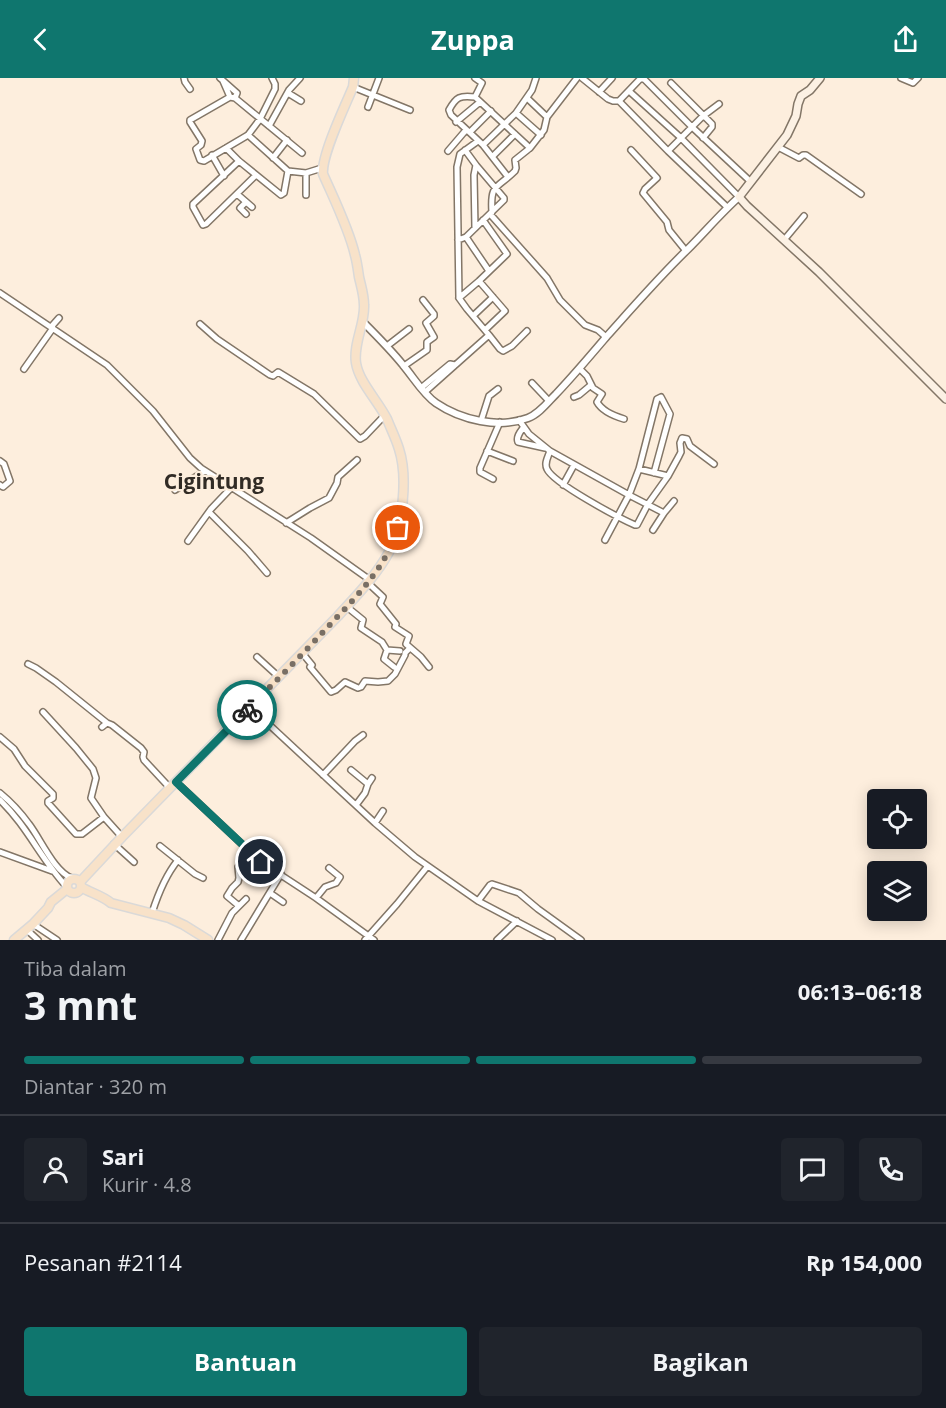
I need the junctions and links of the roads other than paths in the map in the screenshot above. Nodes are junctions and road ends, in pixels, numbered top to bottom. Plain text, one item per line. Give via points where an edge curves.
1 (184, 78) edge
2 (272, 78) edge
3 (300, 78) edge
4 (379, 78) edge
5 (475, 78) edge
6 (536, 78) edge
7 (577, 78) edge
8 (582, 78) edge
9 (612, 78) edge
10 (820, 78) edge
11 (901, 78) edge
12 (918, 78) edge
13 (221, 80) edge
14 (590, 80) edge
15 (354, 82) edge
16 (670, 82) dead end
17 (190, 89) dead end
18 (629, 91) junction
19 (599, 92) junction
20 (288, 93) junction
21 (373, 94) junction
22 (232, 98) junction
23 (526, 98) junction
24 (478, 99) junction
25 (301, 101) dead end
26 (619, 101) junction
27 (719, 104) dead end
28 (368, 107) dead end
29 (410, 110) dead end
30 (491, 111) junction
31 (516, 113) junction
32 (703, 116) junction
33 (547, 117) junction
34 (260, 118) junction
35 (456, 122) junction
36 (504, 124) junction
37 (269, 126) junction
38 (692, 127) junction
39 (468, 131) junction
40 (515, 134) junction
41 (248, 135) junction
42 (541, 135) junction
43 (680, 137) junction
44 (703, 138) junction
45 (287, 140) junction
46 (480, 143) junction
47 (778, 147) junction
48 (226, 148) junction
49 (530, 148) junction
50 (465, 150) junction
51 (631, 150) dead end
52 (448, 151) dead end
53 (668, 151) junction
54 (302, 153) dead end
55 (212, 155) junction
56 (493, 156) junction
57 (273, 158) junction
58 (515, 160) junction
59 (239, 161) junction
60 (476, 165) junction
61 (322, 168) junction
62 (504, 170) junction
63 (288, 171) junction
64 (306, 173) junction
65 (256, 175) junction
66 (224, 176) junction
67 (508, 177) junction
68 (751, 182) junction
69 (495, 188) junction
70 (237, 194) junction
71 (861, 194) dead end
72 (306, 195) dead end
73 (739, 197) junction
74 (246, 202) junction
75 (252, 207) dead end
76 (727, 207) junction
77 (491, 213) junction
78 (246, 214) dead end
79 (804, 216) dead end
80 (483, 220) junction
81 (475, 228) junction
82 (466, 237) junction
83 (458, 240) junction
84 (784, 240) junction
85 (686, 251) junction
86 (489, 271) junction
87 (479, 281) junction
88 (0, 293) edge
89 (493, 297) junction
90 (459, 298) junction
91 (423, 300) dead end
92 (473, 316) junction
93 (59, 318) dead end
94 (363, 322) junction
95 (200, 324) dead end
96 (52, 328) junction
97 (409, 329) dead end
98 (527, 331) dead end
99 (487, 332) junction
100 (606, 338) junction
101 (387, 346) junction
102 (404, 366) junction
103 (24, 369) dead end
104 (580, 369) junction
105 (532, 383) dead end
106 (591, 385) junction
107 (498, 389) dead end
108 (423, 390) junction
109 (574, 397) dead end
110 (946, 399) edge
111 (549, 401) junction
112 (385, 415) junction
113 (624, 419) dead end
114 (516, 420) junction
115 (481, 422) junction
116 (500, 422) junction
117 (521, 431) junction
118 (690, 445) junction
119 (548, 450) junction
120 (488, 451) junction
121 (681, 452) junction
122 (357, 460) dead end
123 (0, 461) edge
124 (513, 461) dead end
125 (714, 464) dead end
126 (574, 465) junction
127 (639, 469) junction
128 (205, 471) junction
129 (654, 473) junction
130 (668, 476) junction
131 (493, 479) dead end
132 (0, 485) edge
133 (563, 485) junction
134 (231, 488) junction
135 (175, 490) dead end
136 (629, 495) junction
137 (674, 501) dead end
138 (648, 504) junction
139 (209, 513) junction
140 (664, 513) junction
141 (617, 516) junction
142 (286, 523) junction
143 (653, 530) dead end
144 (605, 540) dead end
145 (188, 541) dead end
146 (267, 573) dead end
147 (369, 581) junction
148 (346, 607) junction
149 (410, 648) junction
150 (387, 650) junction
151 (400, 651) dead end
152 (303, 654) junction
153 (257, 657) dead end
154 (28, 664) dead end
155 (429, 667) dead end
156 (394, 668) dead end
157 (279, 677) junction
158 (250, 707) junction
159 (43, 712) dead end
160 (363, 735) dead end
161 (0, 737) edge
162 (351, 770) dead end
163 (323, 775) junction
164 (173, 785) junction
165 (0, 793) edge
166 (0, 800) edge
167 (356, 805) junction
168 (11, 807) junction
169 (383, 811) dead end
170 (104, 817) junction
171 (375, 823) junction
172 (122, 837) junction
173 (114, 845) junction
174 (160, 846) dead end
175 (249, 850) junction
176 (0, 852) edge
177 (178, 860) junction
178 (134, 862) dead end
179 (427, 867) junction
180 (329, 868) dead end
181 (52, 871) junction
182 (281, 874) junction
183 (202, 878) dead end
184 (74, 886) junction
185 (270, 893) junction
186 (316, 898) junction
187 (246, 899) dead end
188 (478, 901) junction
189 (283, 902) dead end
190 (239, 906) junction
191 (152, 913) junction
192 (517, 921) junction
193 (29, 926) junction
194 (367, 938) edge
195 (571, 938) edge
196 (14, 940) edge
197 (38, 940) edge
198 (57, 940) edge
199 (207, 940) edge
200 (218, 940) edge
201 (242, 940) edge
202 (374, 940) edge
203 (497, 940) edge
204 (552, 940) edge
205 (581, 940) edge

1 - 17 street
2 - 34 street via 275,89
3 - 20 street
4 - 21 street
5 - 24 street via 482,83
6 - 23 street
7 - 33 street
8 - 14 street
9 - 19 street
10 - 47 main road via 801,96 794,123
11 - 12 street via 913,83
13 - 22 street via 237,93
14 - 19 street
15 - 21 street
15 - 61 main road
16 - 32 street
18 - 26 street
18 - 38 street via 644,79
18 - 43 street
19 - 26 street
20 - 25 street
20 - 37 street
21 - 28 street
21 - 29 street
22 - 34 street
22 - 55 street via 189,122 202,141 196,149 200,160
23 - 31 street
23 - 33 street
24 - 30 street
24 - 35 street
24 - 35 street via 464,96 455,100 449,113
26 - 53 street
27 - 32 street
30 - 36 street
30 - 39 street
31 - 36 street
31 - 42 street
32 - 38 street
32 - 44 street via 712,126
33 - 42 street
34 - 37 street
34 - 41 street
35 - 39 street
36 - 40 street
36 - 46 street
37 - 45 street
38 - 43 street
38 - 44 street
39 - 46 street
39 - 52 street
40 - 49 street
40 - 56 street
41 - 48 street
41 - 57 street
42 - 49 street
43 - 53 street
43 - 73 street
44 - 68 street
45 - 54 street
45 - 57 street
46 - 50 street
46 - 56 street
47 - 68 main road
47 - 71 street via 799,158 806,155
48 - 55 street
48 - 59 street
49 - 58 street
50 - 60 street
50 - 83 street via 457,167
51 - 85 street via 657,178 643,193
53 - 76 street
55 - 66 street
56 - 62 street
57 - 63 street
58 - 62 street
58 - 67 street via 516,168
59 - 65 street
59 - 66 street
60 - 69 street
60 - 81 street
61 - 64 street
61 - 94 main road via 355,252 364,303
62 - 67 street
63 - 64 street
63 - 65 street via 281,195
64 - 72 street
65 - 70 street
66 - 70 street via 193,204 203,225
67 - 69 street
68 - 73 main road
69 - 77 street
69 - 77 street via 504,199
70 - 74 street
73 - 76 street
73 - 84 main road
74 - 75 street
74 - 78 street via 240,208
76 - 85 street
77 - 80 street
77 - 100 street via 547,278 560,300 585,325
79 - 84 street
80 - 81 street
80 - 86 street via 507,254
81 - 82 street
82 - 83 street
82 - 86 street
83 - 90 street
84 - 110 main road
85 - 100 street
86 - 87 street
87 - 89 street
87 - 90 street
88 - 96 street
89 - 92 street
89 - 99 street via 505,311
90 - 92 street
91 - 102 street via 434,314 426,322 434,337 427,350
92 - 99 street
93 - 96 street
94 - 101 street
94 - 112 main road via 355,356 357,367
95 - 112 street via 270,375 279,372 310,391 360,439
96 - 103 street
96 - 128 street via 107,365
97 - 101 street
98 - 99 street via 503,351
99 - 108 street
100 - 104 street
101 - 102 street
102 - 108 street
104 - 106 street
104 - 111 street
105 - 111 street
106 - 109 street
106 - 113 street via 602,394 599,405
107 - 115 street via 489,396
108 - 115 street via 436,403
111 - 114 street via 530,417
112 - 147 main road via 400,451 401,512 395,540
114 - 116 street
114 - 117 street
115 - 116 street
116 - 120 street
117 - 119 street
117 - 119 street via 520,443
118 - 121 street
118 - 121 street via 682,438
118 - 125 street
119 - 126 street
119 - 133 street via 546,468
120 - 124 street
120 - 131 street via 480,471
121 - 130 street
122 - 142 street via 338,477 329,498
123 - 132 street via 10,481
126 - 133 street
126 - 136 street
127 - 129 street
127 - 129 street via 657,399 661,397 670,414
127 - 136 street
128 - 134 street
128 - 135 street
129 - 130 street
130 - 138 street
133 - 141 street
134 - 139 street
134 - 142 street
136 - 138 street
136 - 141 street
137 - 140 street
138 - 140 street
138 - 141 street via 636,525
139 - 145 street
139 - 146 street
140 - 143 street
141 - 144 street
142 - 147 street
147 - 148 main road
147 - 149 street via 383,597 380,603 395,627 409,636 406,644
148 - 150 street via 363,620 361,628
148 - 152 main road
149 - 152 street via 388,681 365,681 359,688 344,682 332,692
149 - 155 street
150 - 151 street
150 - 156 street via 384,659
152 - 157 main road
153 - 157 street
154 - 164 street via 56,682 104,725 112,725 143,750 144,760
157 - 158 main road
158 - 163 street
158 - 164 main road
159 - 170 street via 93,769 96,778 91,798
160 - 163 street
161 - 170 street via 53,794 48,803 76,834 82,834
162 - 167 street via 370,781
163 - 167 street
164 - 172 main road
164 - 175 street
165 - 168 street
166 - 168 street
167 - 171 street
168 - 181 street
168 - 184 street via 28,823
169 - 171 street
170 - 172 street
171 - 179 street
172 - 173 main road
173 - 178 street
173 - 184 main road
174 - 177 street
175 - 182 street
175 - 190 street via 238,867 238,882 227,896
176 - 181 street
177 - 183 street
177 - 191 street via 161,886
179 - 188 street
179 - 194 street
180 - 186 street via 340,877
181 - 184 street
182 - 185 street
182 - 186 street
184 - 191 main road via 111,903
184 - 193 main road via 51,902
185 - 189 street
185 - 201 street
186 - 194 street
187 - 190 street
188 - 192 street
188 - 195 street via 492,884 517,892
190 - 200 street
191 - 199 main road via 184,925
192 - 203 street
192 - 204 street
193 - 196 main road
193 - 197 street
193 - 198 street
194 - 202 street
195 - 205 street

